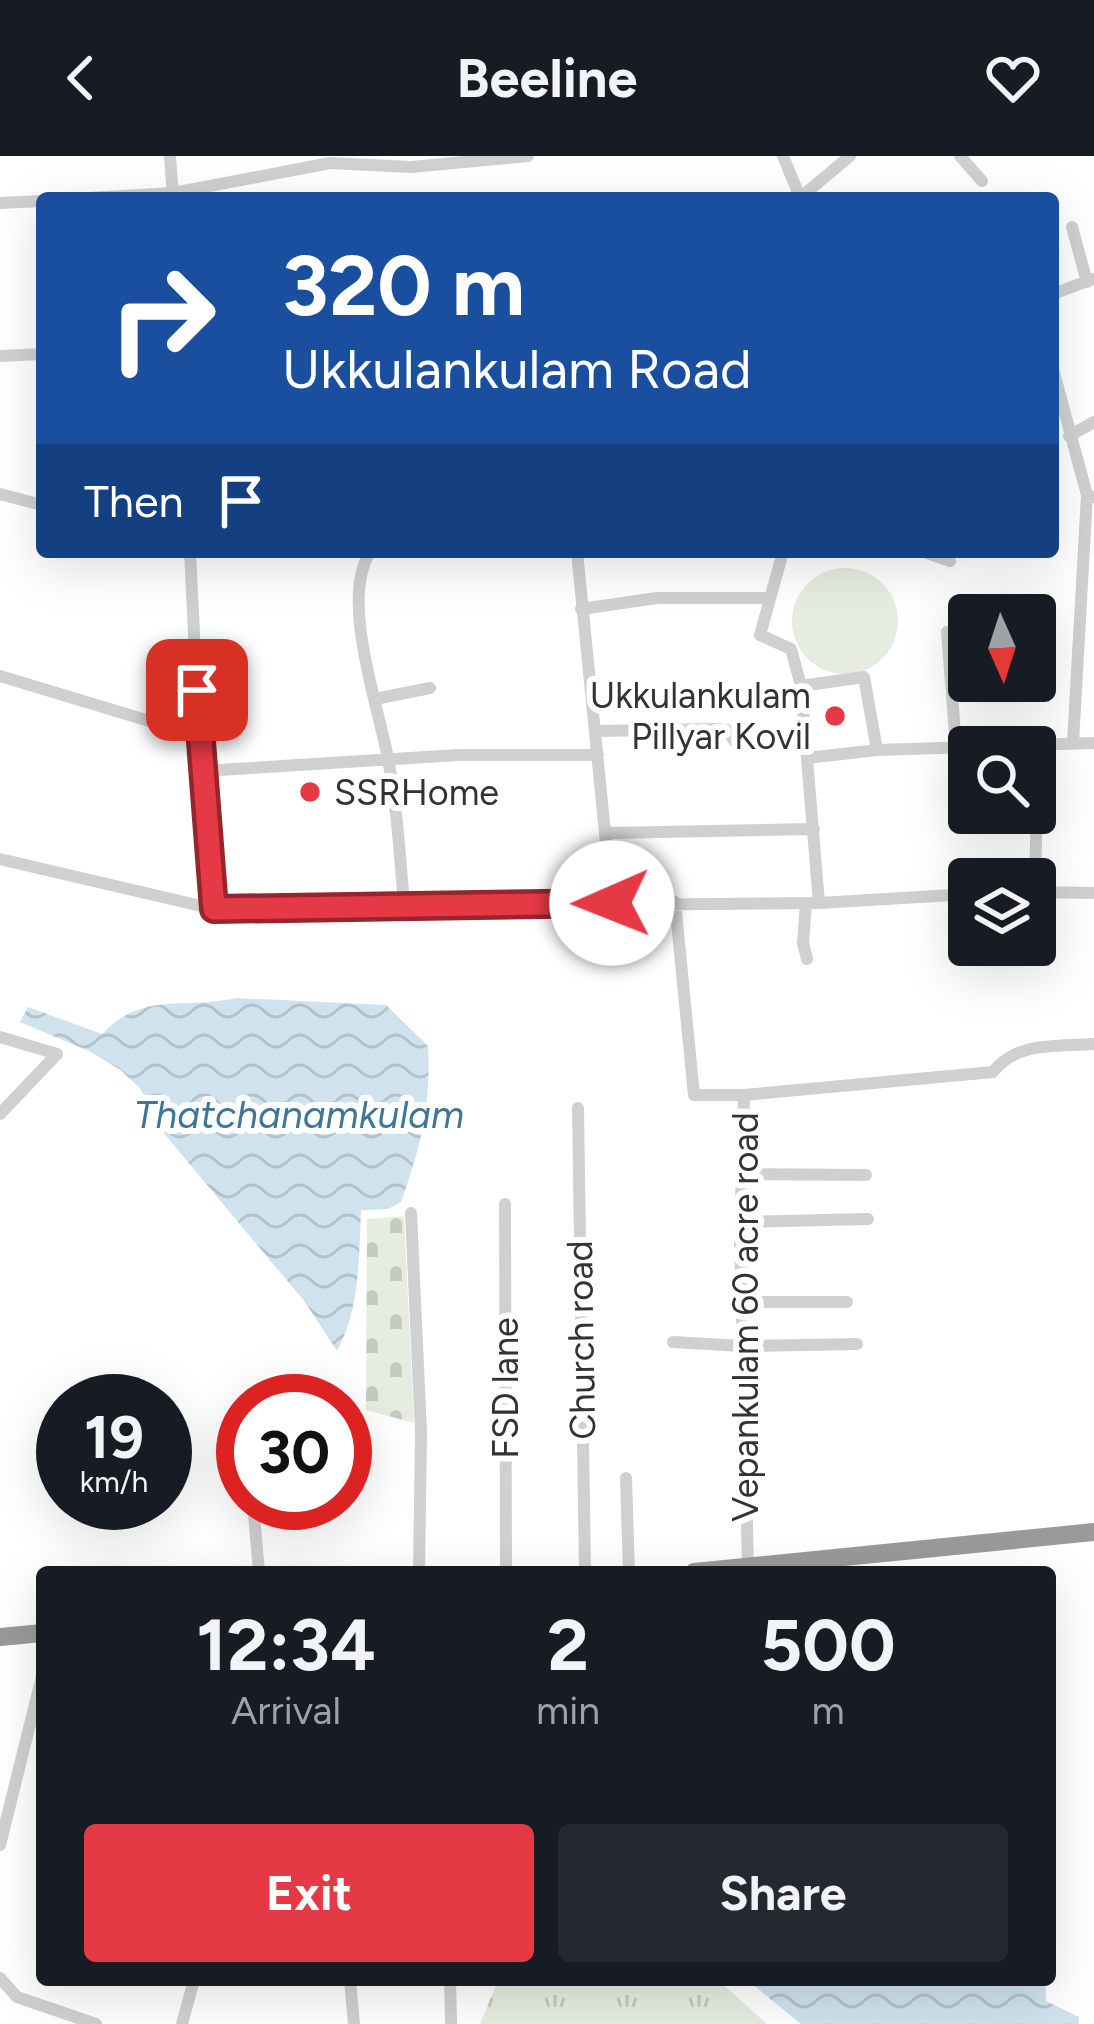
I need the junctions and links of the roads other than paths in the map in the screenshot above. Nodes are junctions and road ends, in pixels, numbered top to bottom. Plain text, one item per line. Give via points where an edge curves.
1 (170, 156) edge
2 (527, 156) edge
3 (783, 156) edge
4 (850, 156) edge
5 (960, 156) edge
6 (982, 181) dead end
7 (173, 192) edge
8 (193, 192) edge
9 (797, 192) edge
10 (805, 192) edge
11 (36, 201) edge
12 (0, 203) edge
13 (1072, 227) dead end
14 (1091, 280) edge
15 (1059, 292) edge
16 (36, 354) edge
17 (0, 356) edge
18 (1059, 393) edge
19 (1094, 422) edge
20 (1070, 436) junction
21 (0, 494) edge
22 (1091, 496) edge
23 (36, 503) edge
24 (190, 558) edge
25 (366, 558) edge
26 (577, 558) edge
27 (781, 558) edge
28 (941, 558) edge
29 (950, 561) dead end
30 (768, 598) junction
31 (581, 609) junction
32 (947, 632) dead end
33 (0, 676) edge
34 (801, 686) junction
35 (430, 688) dead end
36 (375, 699) junction
37 (954, 726) edge
38 (596, 731) junction
39 (199, 736) junction
40 (1056, 743) edge
41 (1073, 743) junction
42 (1094, 743) edge
43 (948, 746) edge
44 (877, 750) junction
45 (806, 751) junction
46 (598, 755) junction
47 (388, 758) junction
48 (203, 771) junction
49 (814, 829) junction
50 (607, 833) junction
51 (0, 859) edge
52 (1056, 891) edge
53 (1094, 893) edge
54 (948, 895) edge
55 (675, 902) junction
56 (612, 903) junction
57 (812, 903) junction
58 (404, 905) junction
59 (214, 909) junction
60 (807, 959) dead end
61 (0, 1037) edge
62 (1094, 1044) edge
63 (744, 1095) junction
64 (578, 1108) dead end
65 (0, 1114) edge
66 (741, 1174) junction
67 (866, 1175) dead end
68 (505, 1204) dead end
69 (412, 1213) dead end
70 (868, 1220) dead end
71 (740, 1222) junction
72 (741, 1302) junction
73 (847, 1302) dead end
74 (673, 1342) dead end
75 (857, 1344) dead end
76 (741, 1346) junction
77 (626, 1478) dead end
78 (255, 1530) edge
79 (1094, 1532) edge
80 (258, 1566) edge
81 (419, 1566) edge
82 (506, 1566) edge
83 (585, 1566) edge
84 (629, 1566) edge
85 (748, 1566) joint
86 (36, 1634) edge
87 (0, 1637) edge
88 (36, 1700) edge
89 (0, 1845) edge
90 (0, 1978) edge
91 (192, 1986) edge
92 (351, 1986) edge
93 (450, 1986) edge
94 (95, 2024) edge
95 (182, 2024) edge
96 (354, 2024) edge
97 (451, 2024) edge

1 - 7 street
2 - 8 street via 411,167 330,164
3 - 9 street
4 - 10 street
5 - 6 street
11 - 12 street
13 - 14 street
14 - 15 street
16 - 17 street
18 - 20 street
19 - 20 street
20 - 22 street
21 - 23 street
22 - 41 street
24 - 39 street
25 - 36 street via 358,571
26 - 31 street
27 - 30 street
28 - 29 street
30 - 31 street via 657,598
30 - 34 street via 760,635 791,649
31 - 38 street
32 - 37 street
33 - 39 street
34 - 44 street via 863,677
34 - 45 street
35 - 36 street
36 - 47 street
38 - 45 street via 727,730 735,742
38 - 46 street
39 - 48 street
40 - 41 street
41 - 42 street
43 - 44 street
44 - 45 street
45 - 49 street
46 - 47 street
46 - 50 street
47 - 48 street
47 - 58 street
48 - 59 street
49 - 50 street
49 - 57 street
50 - 56 street
51 - 59 street
52 - 53 street
54 - 57 street
55 - 56 street
55 - 57 street
55 - 63 street, Vepankulam 60 acre road via 694,1095
56 - 58 street
57 - 60 street
58 - 59 street
61 - 65 street via 57,1054
62 - 63 street via 1021,1049 993,1072
63 - 66 street, Vepankulam 60 acre road
64 - 83 street, Church road
66 - 67 street
66 - 71 street, Vepankulam 60 acre road
68 - 82 street, FSD lane
69 - 81 street
70 - 71 street
71 - 72 street, Vepankulam 60 acre road
72 - 73 street
72 - 76 street, Vepankulam 60 acre road
74 - 76 street
75 - 76 street
76 - 85 street, Vepankulam 60 acre road
77 - 84 street
78 - 80 street
79 - 85 highway
86 - 87 highway
88 - 89 street
90 - 94 street via 17,1997
91 - 95 street
92 - 96 street
93 - 97 street

